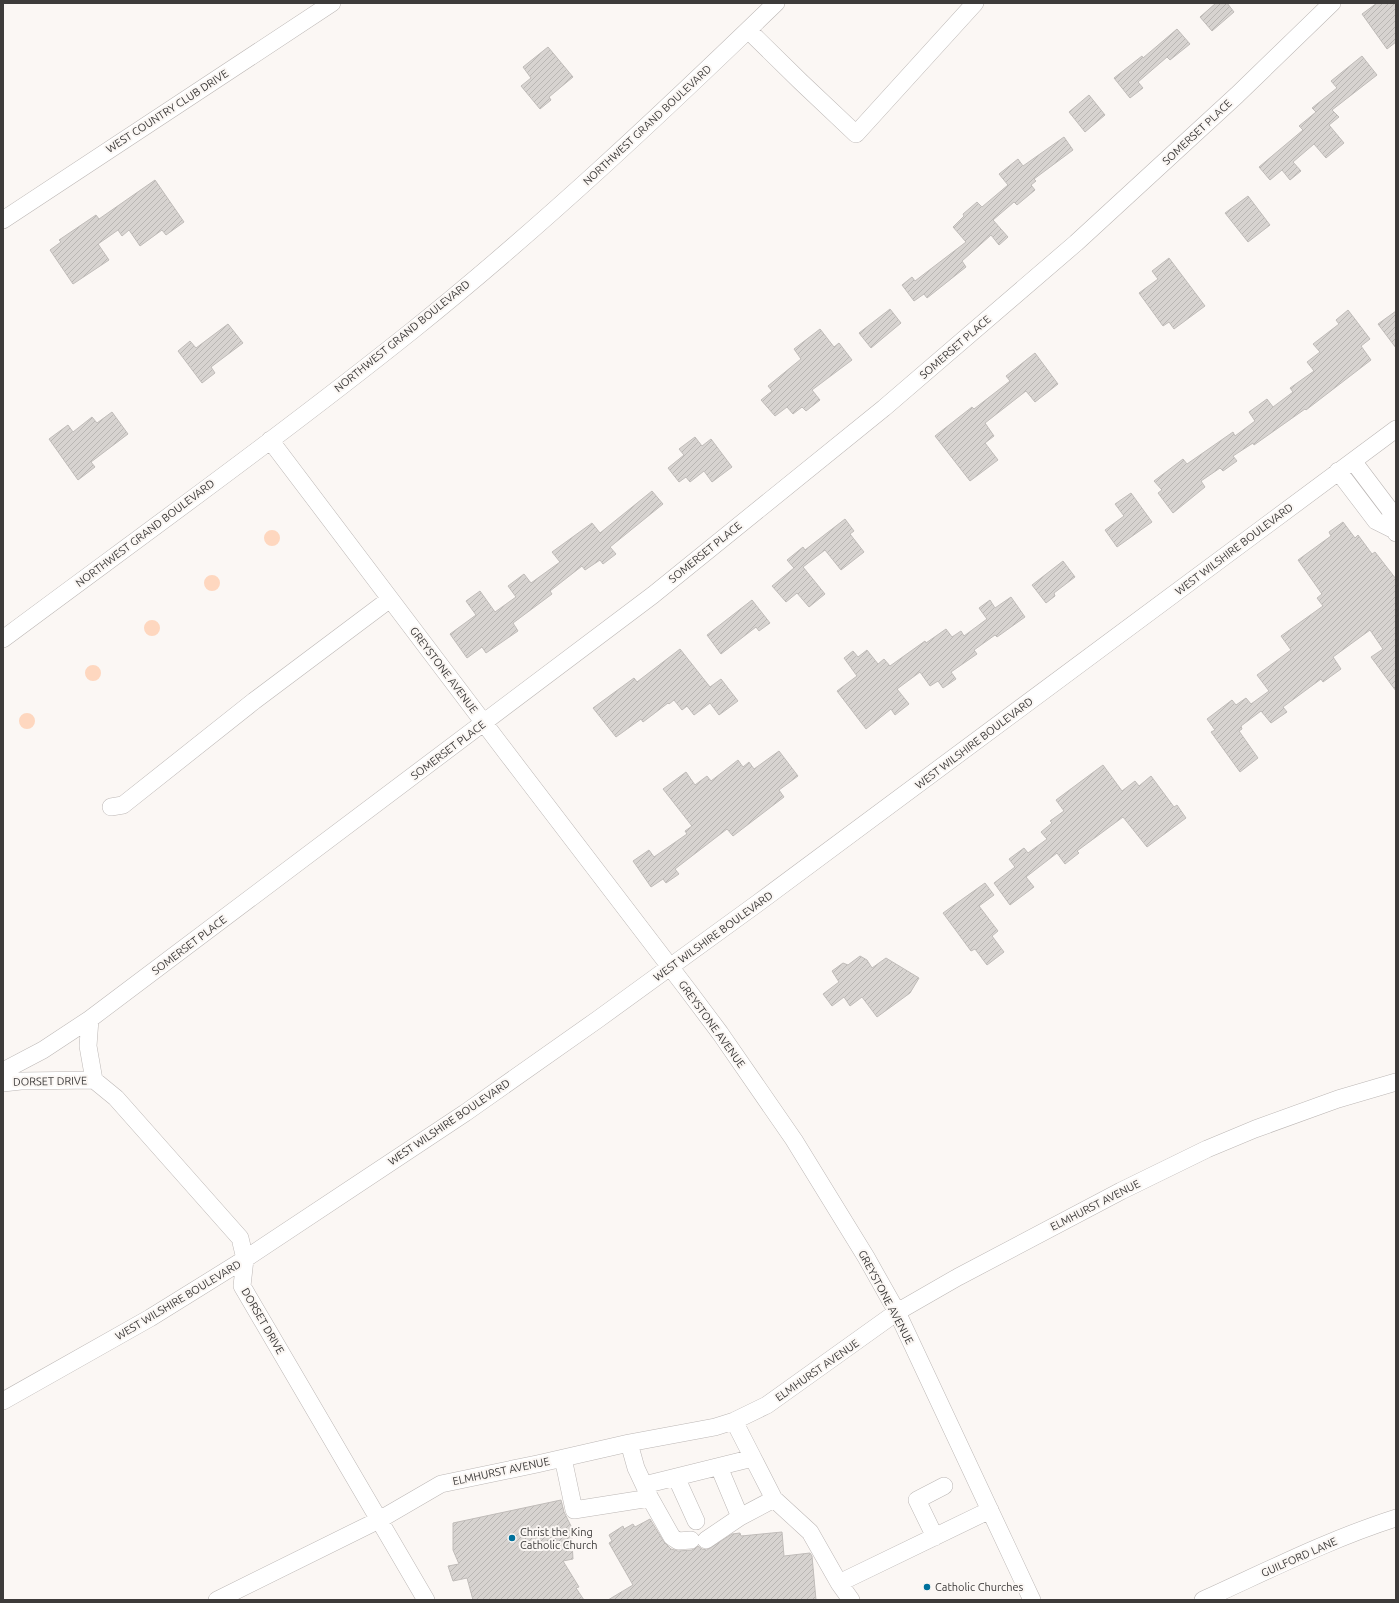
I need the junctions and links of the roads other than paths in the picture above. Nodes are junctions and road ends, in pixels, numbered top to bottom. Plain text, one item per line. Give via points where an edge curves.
1 (332, 3) edge
2 (776, 3) edge
3 (975, 3) edge
4 (1332, 3) edge
5 (748, 30) junction
6 (3, 220) edge
7 (1396, 429) edge
8 (270, 440) junction
9 (1353, 461) junction
10 (1338, 471) junction
11 (1395, 532) edge
12 (390, 598) junction
13 (3, 639) edge
14 (484, 723) junction
15 (111, 807) dead end
16 (671, 967) junction
17 (90, 1019) junction
18 (3, 1071) edge
19 (94, 1080) junction
20 (1396, 1082) edge
21 (3, 1083) edge
22 (245, 1259) junction
23 (897, 1312) junction
24 (3, 1401) edge
25 (734, 1421) junction
26 (629, 1443) junction
27 (563, 1458) junction
28 (753, 1458) junction
29 (719, 1467) junction
30 (676, 1477) junction
31 (944, 1486) dead end
32 (647, 1491) junction
33 (774, 1499) junction
34 (990, 1510) junction
35 (740, 1517) junction
36 (1396, 1518) edge
37 (379, 1520) junction
38 (696, 1521) dead end
39 (935, 1537) junction
40 (839, 1583) junction
41 (217, 1600) edge
42 (426, 1600) edge
43 (851, 1600) edge
44 (1032, 1600) edge
45 (1203, 1600) edge

1 - 6 street, WEST COUNTRY CLUB DRIVE
2 - 5 street, NORTHWEST GRAND BOULEVARD
3 - 5 street via 856,134
4 - 14 street, SOMERSET PLACE via 1237,95 1076,243 884,408 653,594
5 - 8 street, NORTHWEST GRAND BOULEVARD via 625,147 533,229 414,329
7 - 9 street, WEST WILSHIRE BOULEVARD
8 - 12 street, GREYSTONE AVENUE
8 - 13 street, NORTHWEST GRAND BOULEVARD
9 - 10 street, WEST WILSHIRE BOULEVARD
9 - 11 street via 1390,510
10 - 11 street via 1376,521
10 - 16 street, WEST WILSHIRE BOULEVARD
12 - 14 street, GREYSTONE AVENUE
12 - 15 street via 123,805
14 - 16 street, GREYSTONE AVENUE
14 - 17 street, SOMERSET PLACE
16 - 22 street, WEST WILSHIRE BOULEVARD via 465,1113
16 - 23 street, GREYSTONE AVENUE via 720,1032 794,1140
17 - 18 street, SOMERSET PLACE via 43,1050
17 - 19 street via 88,1046
19 - 21 street, DORSET DRIVE
19 - 22 street, DORSET DRIVE via 116,1098 240,1238
20 - 23 street, ELMHURST AVENUE via 1338,1099 1207,1149 1114,1194
22 - 24 street, WEST WILSHIRE BOULEVARD via 150,1318
22 - 37 street, DORSET DRIVE via 242,1286
23 - 25 street, ELMHURST AVENUE via 767,1405
23 - 34 street, GREYSTONE AVENUE
25 - 26 street, ELMHURST AVENUE
25 - 28 street
26 - 27 street, ELMHURST AVENUE
26 - 32 street via 636,1468
27 - 32 street via 574,1510
27 - 37 street, ELMHURST AVENUE via 441,1484
28 - 29 street
28 - 33 street
29 - 30 street
29 - 35 street
30 - 32 street
30 - 38 street
31 - 39 street via 917,1500
32 - 35 street via 672,1537 678,1541 698,1540
33 - 35 street
33 - 40 street via 810,1532
34 - 39 street
34 - 44 street, GREYSTONE AVENUE
36 - 45 street, GUILFORD LANE via 1375,1524
37 - 41 street, ELMHURST AVENUE
37 - 42 street, DORSET DRIVE
39 - 40 street
40 - 43 street

